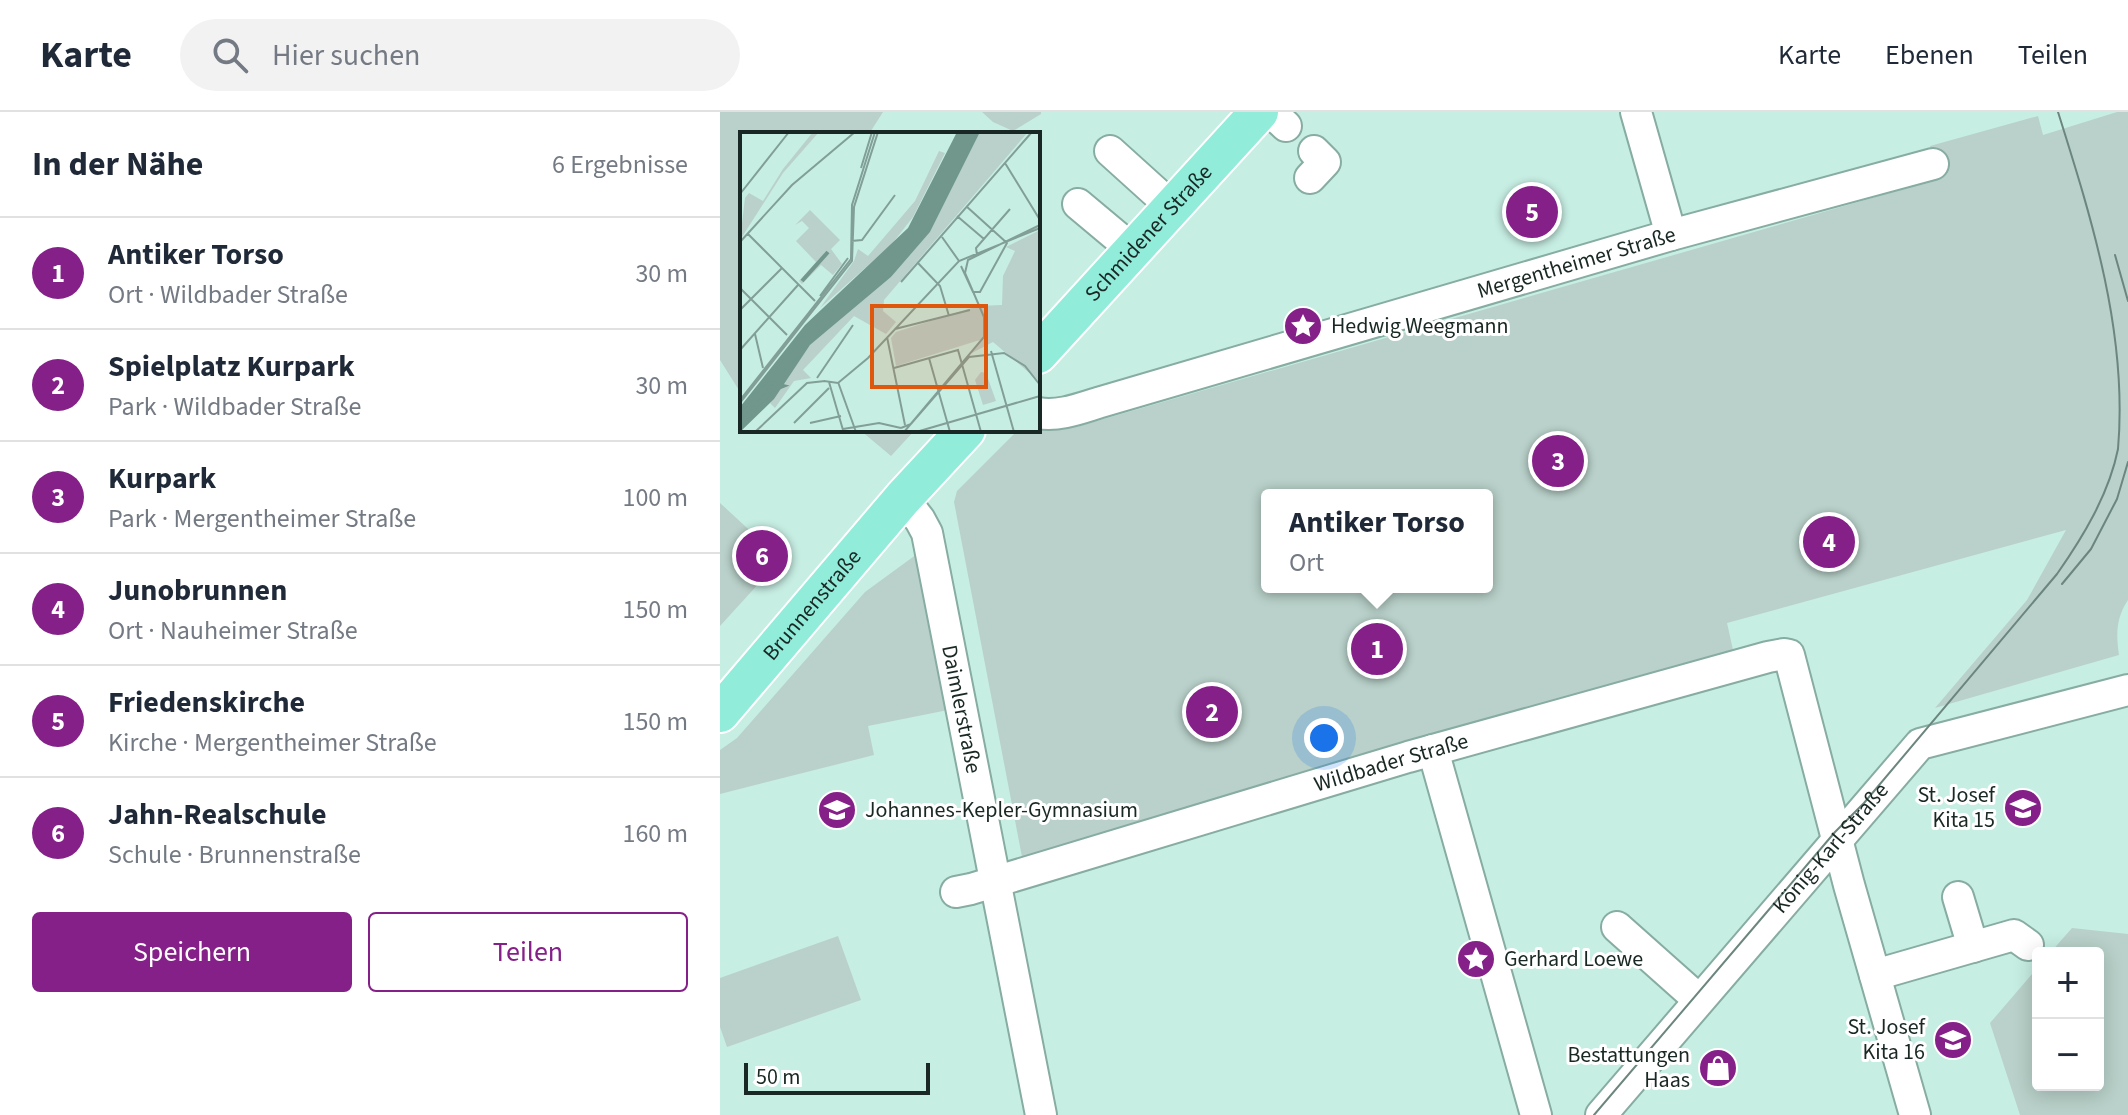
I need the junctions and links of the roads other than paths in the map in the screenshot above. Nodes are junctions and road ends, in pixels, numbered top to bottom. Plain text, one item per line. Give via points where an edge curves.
1 (1636, 112) edge
2 (1272, 117) edge
3 (1110, 151) dead end
4 (1933, 164) dead end
5 (1078, 204) dead end
6 (1172, 207) junction
7 (1671, 235) junction
8 (1133, 250) junction
9 (1040, 352) edge
10 (1040, 413) edge
11 (964, 432) edge
12 (903, 498) junction
13 (2128, 690) edge
14 (723, 705) edge
15 (1433, 750) junction
16 (1837, 839) junction
17 (995, 880) junction
18 (956, 892) dead end
19 (1958, 897) dead end
20 (1617, 927) dead end
21 (2028, 945) dead end
22 (1973, 947) junction
23 (1875, 975) junction
24 (1699, 1000) junction
25 (1041, 1115) edge
26 (1536, 1115) edge
27 (1601, 1115) edge
28 (1915, 1115) edge

1 - 7 street
2 - 6 main road, Schmidener Straße
3 - 6 street
4 - 7 street, Mergentheimer Straße
5 - 8 street
6 - 8 main road, Schmidener Straße
7 - 10 street, Mergentheimer Straße via 1070,411
8 - 9 main road, Schmidener Straße
11 - 12 main road
12 - 14 main road, Brunnenstraße
12 - 17 street, Daimlerstraße via 927,533
13 - 16 street, König-Karl-Straße via 1920,744
15 - 16 street, Wildbader Straße via 1789,655
15 - 17 street, Wildbader Straße
15 - 26 street
16 - 23 street
16 - 24 street, König-Karl-Straße
17 - 18 street, Wildbader Straße
17 - 25 street, Daimlerstraße
19 - 22 street
20 - 24 street
21 - 22 street via 2014,935
22 - 23 street
23 - 28 street
24 - 27 street, König-Karl-Straße

